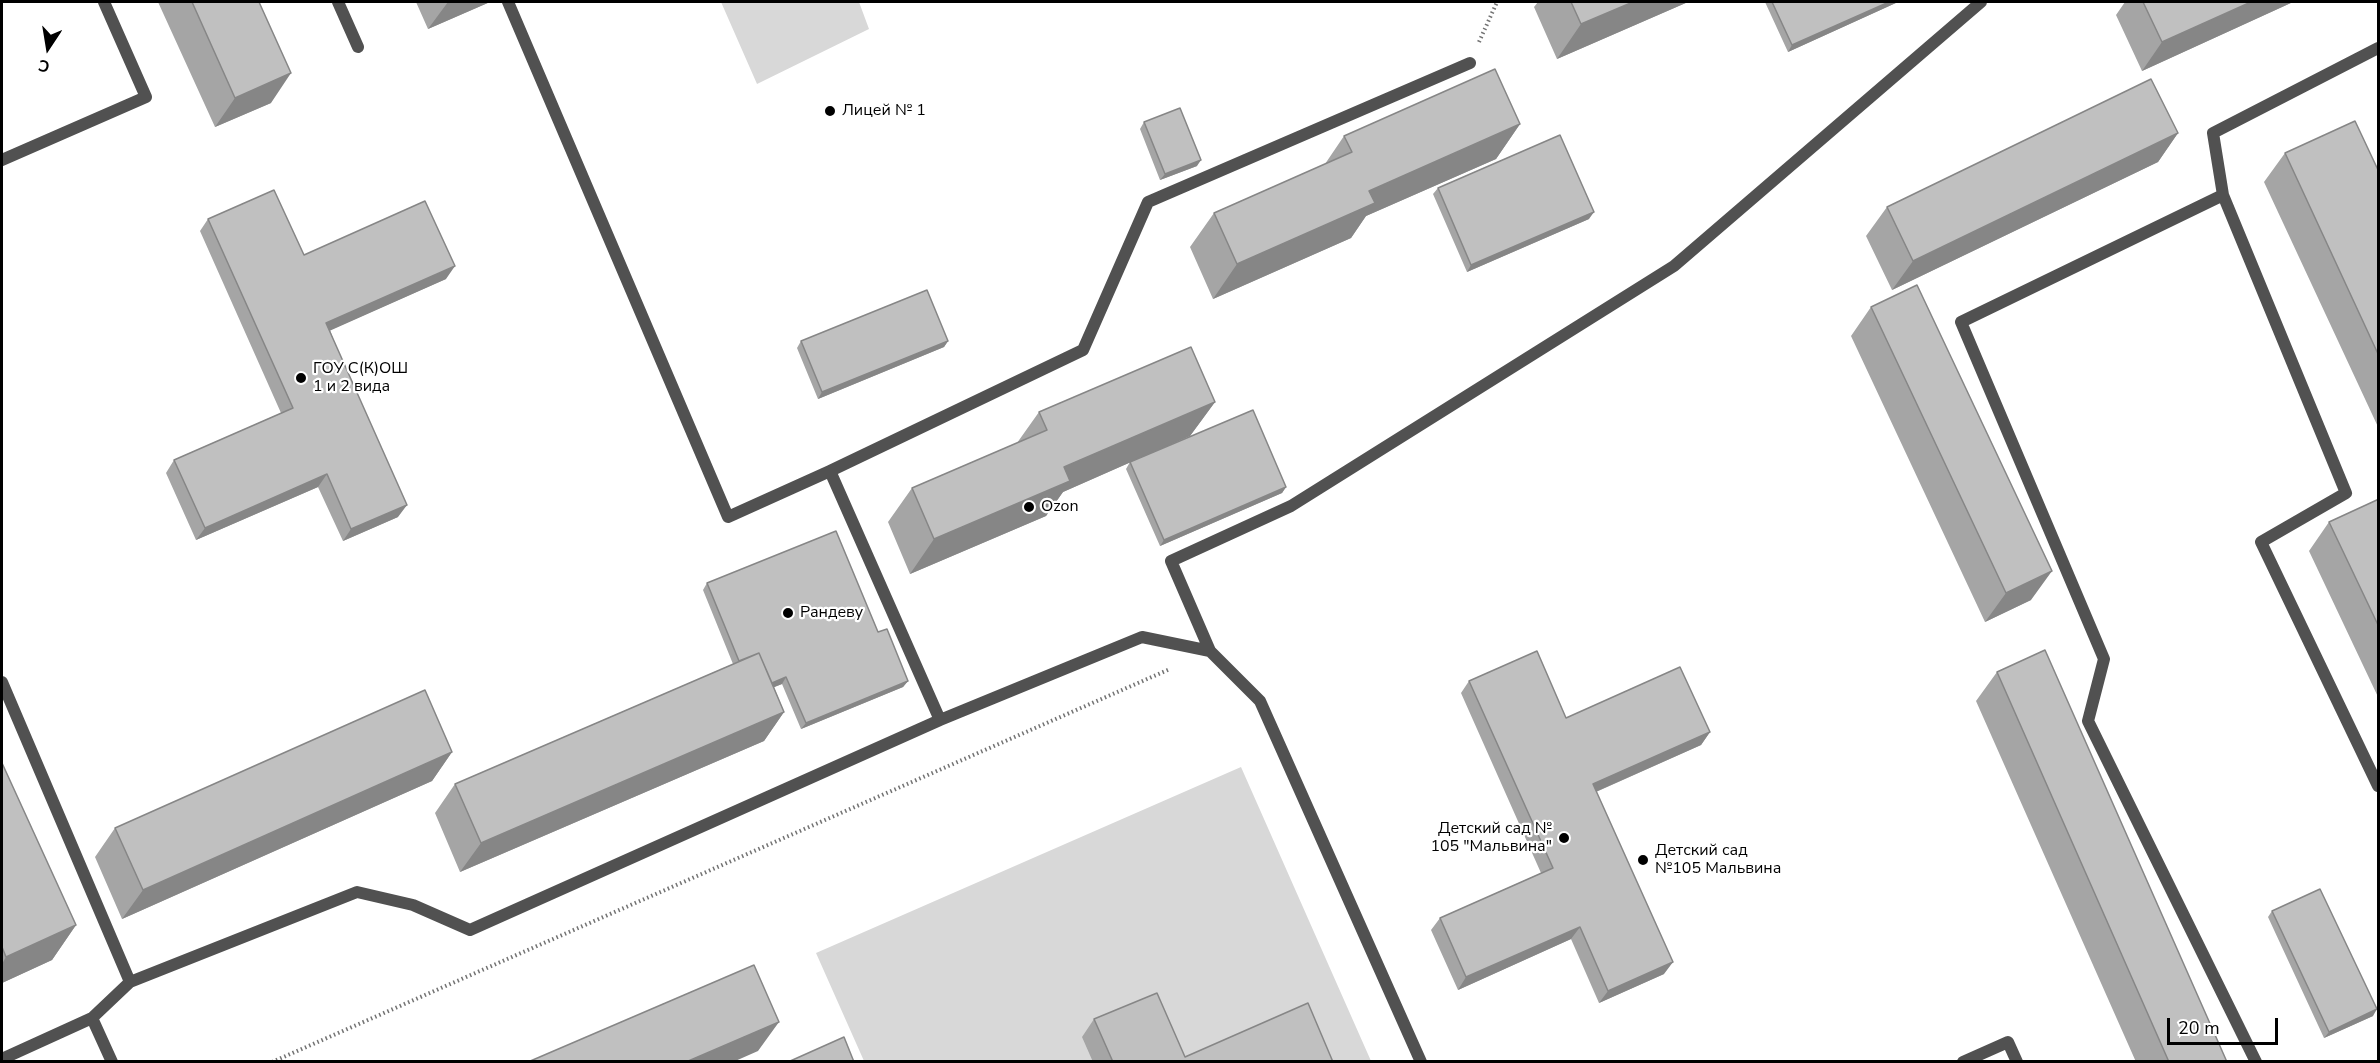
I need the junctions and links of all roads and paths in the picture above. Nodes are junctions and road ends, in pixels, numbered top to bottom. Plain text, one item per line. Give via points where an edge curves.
1 (104, 2) edge
2 (338, 2) edge
3 (508, 2) edge
4 (1497, 2) edge
5 (1982, 2) edge
6 (358, 47) dead end
7 (2379, 48) edge
8 (1470, 63) joint
9 (2, 160) edge
10 (2223, 195) junction
11 (830, 471) junction
12 (1210, 651) junction
13 (2, 682) edge
14 (940, 720) junction
15 (2379, 786) edge
16 (130, 982) junction
17 (92, 1018) junction
18 (2, 1059) edge
19 (112, 1062) edge
20 (272, 1062) edge
21 (1421, 1062) edge
22 (1963, 1062) edge
23 (2017, 1062) edge
24 (2256, 1062) edge

1 - 9 lane via 146,97
2 - 6 lane
3 - 11 lane via 728,517
4 - 8 path
5 - 12 lane via 1674,266 1291,506 1171,561
7 - 10 lane via 2213,133
8 - 11 lane via 1148,202 1083,350
10 - 15 lane via 2346,493 2261,542
10 - 24 lane via 1961,322 2104,659 2088,721
11 - 14 lane
12 - 14 lane via 1142,637
12 - 20 path
12 - 21 lane via 1260,701
13 - 16 lane
14 - 16 lane via 470,930 413,905 357,892
16 - 17 lane
17 - 18 lane
17 - 19 lane
22 - 23 lane via 2008,1042

